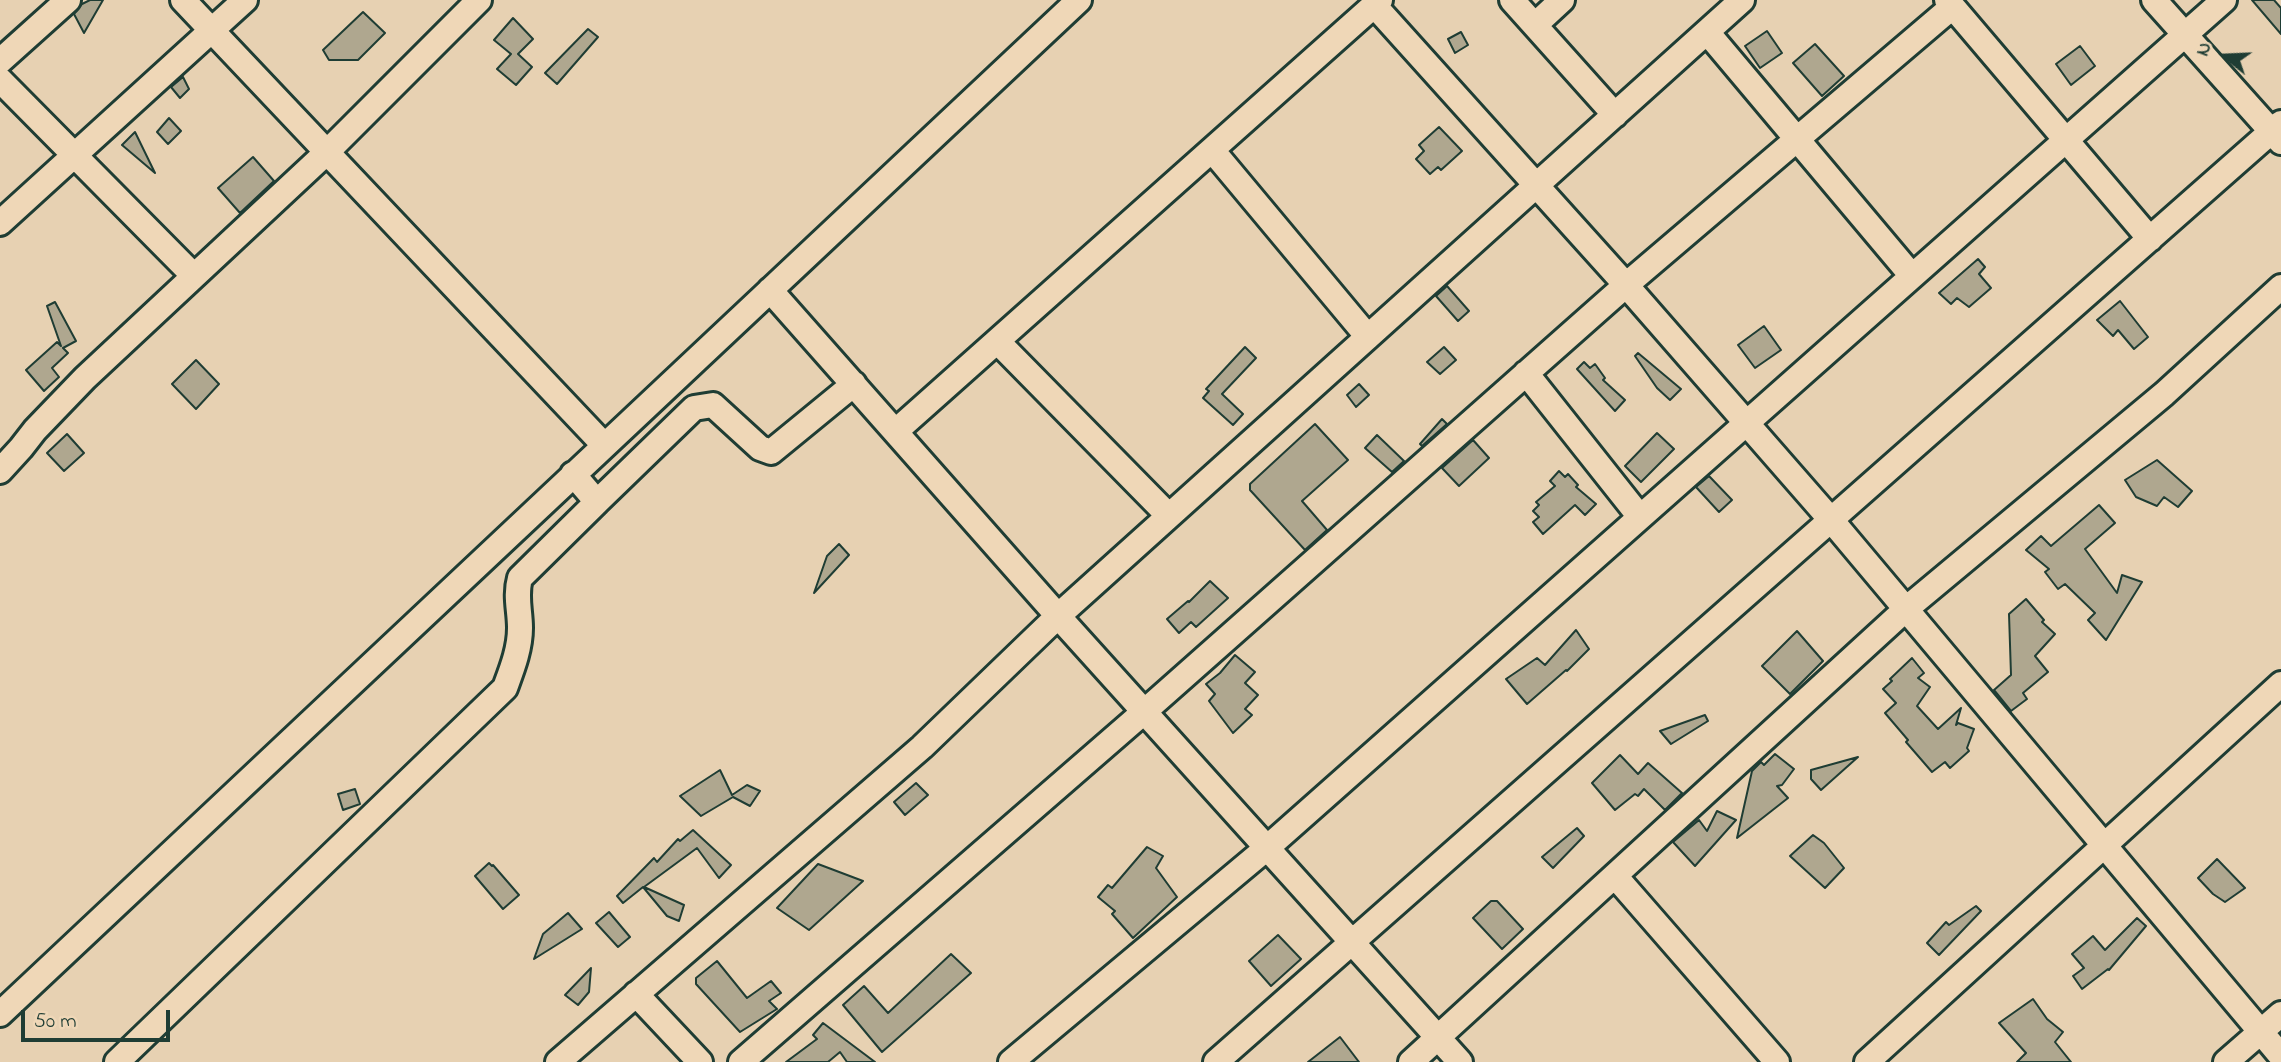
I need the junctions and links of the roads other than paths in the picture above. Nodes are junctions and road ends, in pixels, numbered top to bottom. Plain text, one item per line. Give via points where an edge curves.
1 (68, 0) edge
2 (183, 0) edge
3 (245, 0) edge
4 (479, 0) edge
5 (1078, 0) edge
6 (1512, 0) edge
7 (1562, 0) edge
8 (1742, 0) edge
9 (2154, 0) edge
10 (2224, 0) edge
11 (1377, 3) edge
12 (1950, 3) edge
13 (1535, 24) junction
14 (212, 31) junction
15 (1707, 32) junction
16 (2185, 35) junction
17 (0, 61) edge
18 (0, 80) edge
19 (1615, 115) junction
20 (2278, 132) edge
21 (1797, 139) junction
22 (2066, 140) junction
23 (1212, 150) junction
24 (326, 153) junction
25 (75, 155) junction
26 (1535, 186) junction
27 (0, 223) edge
28 (2150, 239) junction
29 (194, 276) junction
30 (1912, 276) junction
31 (1626, 285) junction
32 (2281, 287) edge
33 (770, 290) junction
34 (1368, 337) junction
35 (998, 341) junction
36 (1526, 373) junction
37 (854, 384) junction
38 (1746, 422) junction
39 (895, 431) junction
40 (604, 445) junction
41 (0, 471) edge
42 (573, 474) junction
43 (597, 502) junction
44 (1169, 516) junction
45 (1640, 517) junction
46 (1832, 521) junction
47 (1906, 609) junction
48 (1058, 616) junction
49 (2281, 684) edge
50 (1144, 711) junction
51 (2104, 846) junction
52 (1268, 847) junction
53 (1615, 876) junction
54 (1353, 942) junction
55 (636, 994) junction
56 (0, 1014) edge
57 (2281, 1014) edge
58 (2260, 1032) junction
59 (1438, 1038) junction
60 (2281, 1056) edge
61 (117, 1062) edge
62 (558, 1062) edge
63 (700, 1062) edge
64 (741, 1062) edge
65 (1011, 1062) edge
66 (1216, 1062) edge
67 (1411, 1062) edge
68 (1460, 1062) edge
69 (1777, 1062) edge
70 (1867, 1062) edge
71 (2226, 1062) edge

1 - 17 street
2 - 14 street
3 - 14 street
4 - 24 street
5 - 33 street
6 - 13 street
7 - 13 street
8 - 15 street
9 - 16 street
10 - 16 street
11 - 23 street
11 - 26 street
12 - 21 street
12 - 22 street
13 - 19 street
14 - 24 street
14 - 25 street
15 - 19 street
15 - 21 street
16 - 20 street
16 - 22 street
18 - 25 street
19 - 26 street
20 - 28 street
21 - 30 street
21 - 31 street
22 - 28 street
22 - 30 street
23 - 34 street
23 - 35 street
24 - 29 street
24 - 40 street
25 - 27 street
25 - 29 street
26 - 31 street
26 - 34 street
28 - 46 street
29 - 41 street via 85,378
30 - 38 street
31 - 36 street
31 - 38 street
32 - 47 street via 2164,394
33 - 37 street
33 - 40 street
34 - 44 street
35 - 39 street
35 - 44 street
36 - 45 street
36 - 50 street
37 - 39 street
37 - 43 street via 771,452 760,448 713,405 694,408
38 - 45 street
38 - 46 street
39 - 48 street
40 - 42 street
42 - 43 street
42 - 56 street
43 - 61 street via 520,578 516,592 520,629 515,663 505,688
44 - 48 street
45 - 52 street
46 - 47 street
46 - 54 street
47 - 51 street
47 - 53 street
48 - 50 street
48 - 55 street via 922,747
49 - 51 street
50 - 52 street
50 - 64 street
51 - 58 street
51 - 70 street
52 - 54 street
52 - 65 street
53 - 59 street
53 - 69 street
54 - 59 street
54 - 66 street
55 - 62 street
55 - 63 street
57 - 58 street
58 - 60 street
58 - 71 street
59 - 67 street
59 - 68 street

